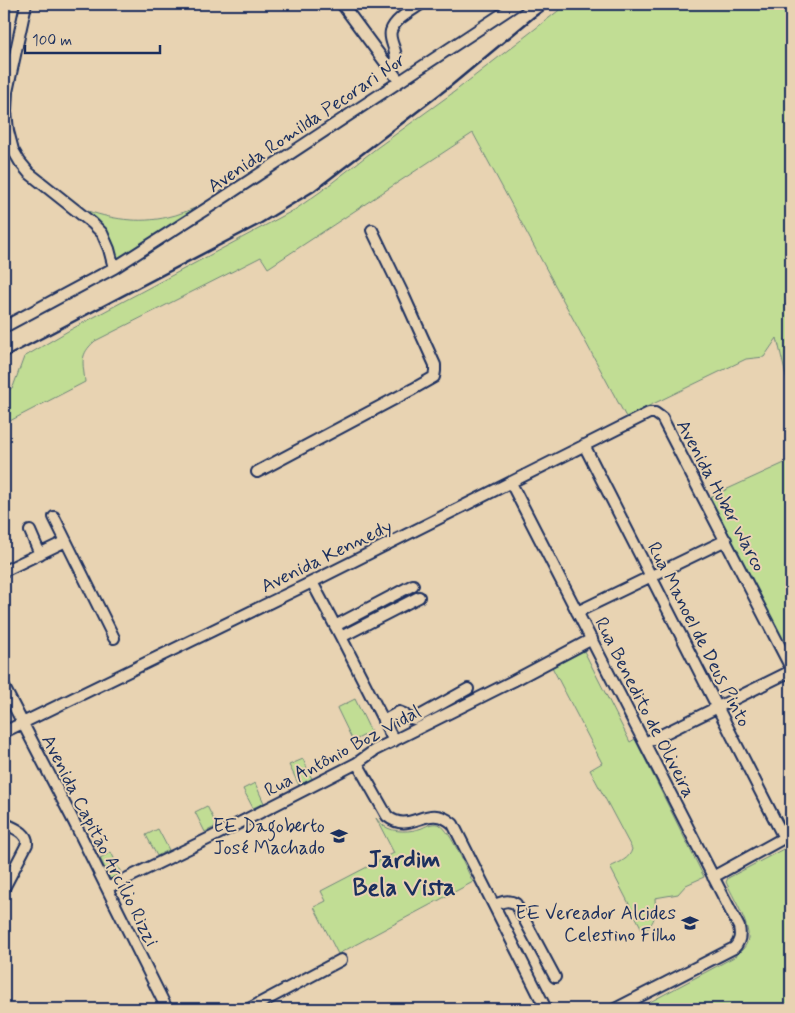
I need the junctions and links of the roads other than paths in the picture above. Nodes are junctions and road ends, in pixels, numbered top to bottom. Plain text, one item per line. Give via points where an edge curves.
1 (26, 4) edge
2 (342, 4) edge
3 (420, 4) edge
4 (517, 4) edge
5 (390, 68) junction
6 (399, 81) junction
7 (372, 230) dead end
8 (114, 268) junction
9 (4, 327) edge
10 (662, 418) joint
11 (584, 445) junction
12 (257, 472) dead end
13 (511, 482) junction
14 (54, 517) dead end
15 (30, 530) dead end
16 (726, 540) junction
17 (66, 541) junction
18 (40, 554) junction
19 (4, 571) edge
20 (651, 576) junction
21 (312, 582) junction
22 (413, 585) dead end
23 (419, 597) dead end
24 (577, 612) junction
25 (335, 626) junction
26 (341, 637) junction
27 (114, 638) dead end
28 (592, 639) junction
29 (791, 670) edge
30 (4, 687) edge
31 (468, 689) dead end
32 (717, 708) junction
33 (383, 721) junction
34 (22, 723) junction
35 (4, 732) edge
36 (394, 741) junction
37 (645, 743) junction
38 (357, 763) junction
39 (4, 823) edge
40 (788, 836) edge
41 (713, 877) junction
42 (4, 888) edge
43 (107, 888) junction
44 (494, 905) junction
45 (341, 960) dead end
46 (555, 977) dead end
47 (166, 1009) edge
48 (249, 1009) edge
49 (546, 1009) edge
50 (615, 1009) edge

1 - 8 street via 7,92 8,131 13,150 29,173 102,233
2 - 5 street
3 - 5 street via 397,21 391,30 395,61
4 - 6 street, Avenida Romilda Pecorari Nor
5 - 6 street
6 - 8 street, Avenida Romilda Pecorari Nor
7 - 12 street via 435,365 434,377
8 - 9 street, Avenida Romilda Pecorari Nor
10 - 11 street, Avenida Kennedy via 649,413
10 - 16 street, Avenida Huber Warco
11 - 13 street, Avenida Kennedy
11 - 20 street, Rua Manoel de Deus Pinto
13 - 21 street, Avenida Kennedy
13 - 24 street, Rua Benedito de Oliveira
14 - 17 street
15 - 18 street
16 - 20 street
16 - 29 street, Avenida Huber Warco
17 - 18 street
17 - 27 street
18 - 19 street
20 - 24 street
20 - 32 street, Rua Manoel de Deus Pinto
21 - 25 street
21 - 34 street, Avenida Kennedy
22 - 25 street
23 - 26 street
24 - 28 street, Rua Benedito de Oliveira
25 - 26 street
26 - 33 street
28 - 36 street, Rua Antônio Boz Vidal
28 - 37 street, Rua Benedito de Oliveira
29 - 32 street
30 - 34 street, Avenida Capitão Arcílio Rizzi
31 - 33 street via 414,719 399,712
32 - 37 street
32 - 40 street, Rua Manoel de Deus Pinto
33 - 36 street
34 - 35 street, Avenida Kennedy
34 - 43 street, Avenida Capitão Arcílio Rizzi
36 - 38 street, Rua Antônio Boz Vidal
37 - 41 street, Rua Benedito de Oliveira
38 - 43 street, Rua Antônio Boz Vidal
38 - 44 street via 393,821 407,822 432,815 447,818 453,824
39 - 42 street via 27,840
40 - 41 street
41 - 50 street, Rua Benedito de Oliveira via 739,927 738,944
43 - 47 street, Avenida Capitão Arcílio Rizzi
44 - 46 street via 506,901 516,904
44 - 49 street
45 - 48 street

